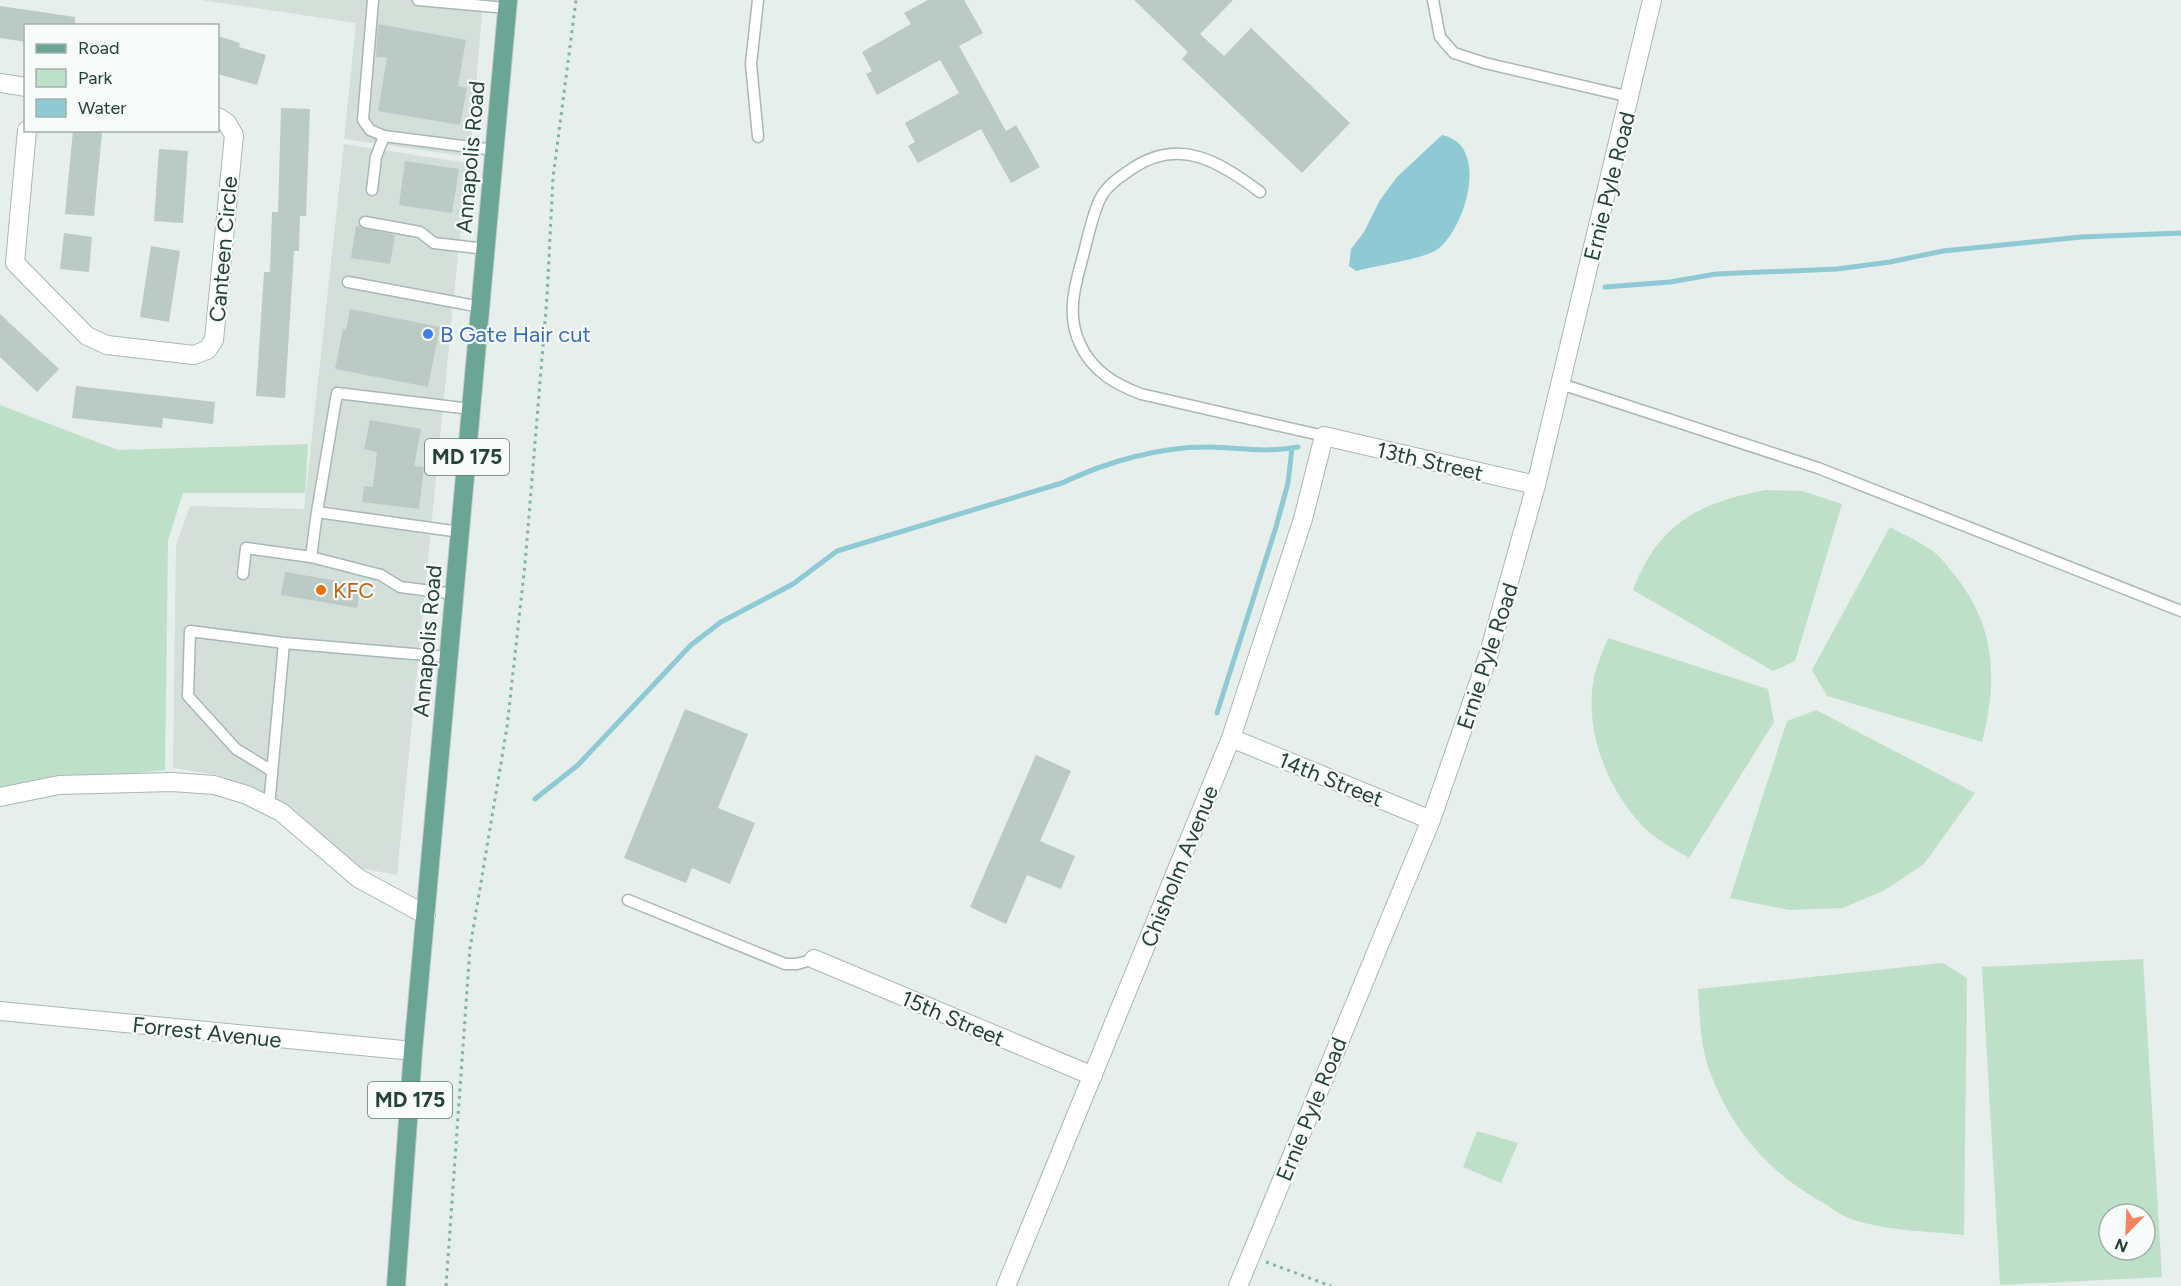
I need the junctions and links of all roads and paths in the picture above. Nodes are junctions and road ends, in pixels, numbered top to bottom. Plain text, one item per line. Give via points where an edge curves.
1 (373, 0) edge
2 (418, 0) edge
3 (576, 0) edge
4 (758, 0) edge
5 (1433, 0) edge
6 (1652, 0) edge
7 (507, 4) edge
8 (0, 83) edge
9 (24, 87) edge
10 (1630, 97) junction
11 (219, 118) edge
12 (27, 132) edge
13 (384, 136) junction
14 (758, 137) dead end
15 (494, 150) junction
16 (372, 190) dead end
17 (1260, 192) dead end
18 (365, 222) dead end
19 (486, 249) junction
20 (348, 282) dead end
21 (481, 307) junction
22 (1561, 384) junction
23 (471, 409) junction
24 (1324, 436) junction
25 (1536, 485) junction
26 (317, 512) junction
27 (460, 532) junction
28 (311, 557) junction
29 (243, 573) dead end
30 (455, 594) junction
31 (2181, 611) edge
32 (284, 643) junction
33 (449, 657) junction
34 (1231, 738) junction
35 (272, 771) junction
36 (0, 797) edge
37 (268, 806) junction
38 (1431, 820) junction
39 (628, 900) dead end
40 (426, 915) junction
41 (813, 959) joint
42 (0, 1011) edge
43 (413, 1052) junction
44 (1093, 1076) junction
45 (1251, 1255) junction
46 (396, 1286) edge
47 (446, 1286) edge
48 (1006, 1286) edge
49 (1238, 1286) edge
50 (1331, 1286) edge

1 - 13 lane via 363,120 370,130
2 - 7 lane
3 - 47 path via 553,178 525,564 507,728 470,948
4 - 14 lane via 751,64
5 - 10 lane via 1440,37 1454,53
6 - 10 street, Ernie Pyle Road
7 - 15 main road, Annapolis Road / MD 175
8 - 9 street
10 - 22 street, Ernie Pyle Road
11 - 12 street, Canteen Circle via 234,135 214,340 207,350 194,355 107,345 87,336 15,263
13 - 15 lane
13 - 16 lane via 376,157
15 - 19 main road, Annapolis Road / MD 175
17 - 24 lane via 1221,164 1196,156 1173,153 1147,159 1123,174 1100,199 1092,223 1075,285 1073,327 1090,362 1117,385
18 - 19 lane via 420,232 434,243
19 - 21 main road, Annapolis Road / MD 175
20 - 21 lane
21 - 23 main road, Annapolis Road / MD 175
22 - 25 street, Ernie Pyle Road
22 - 31 lane via 1818,468
23 - 26 lane via 337,393
23 - 27 main road, Annapolis Road / MD 175
24 - 25 street, 13th Street
24 - 34 street, Chisholm Avenue via 1290,562
25 - 38 street, Ernie Pyle Road via 1489,653
26 - 27 lane
26 - 28 lane
27 - 30 main road, Annapolis Road / MD 175
28 - 29 lane via 246,548
28 - 30 lane via 381,575 400,587
30 - 33 main road, Annapolis Road / MD 175
32 - 33 lane
32 - 35 lane
32 - 35 lane via 190,631 188,696 236,749
33 - 40 main road, Annapolis Road / MD 175
34 - 38 street, 14th Street
34 - 44 street, Chisholm Avenue
35 - 37 lane
36 - 37 street via 59,785 172,782 214,785
37 - 40 street via 281,812 358,878
38 - 45 street, Ernie Pyle Road
39 - 41 lane via 785,964
40 - 43 main road, Annapolis Road / MD 175
41 - 44 street, 15th Street
42 - 43 street, Forrest Avenue
43 - 46 main road, Annapolis Road / MD 175
44 - 48 street, Chisholm Avenue
45 - 49 street, Ernie Pyle Road
45 - 50 path

